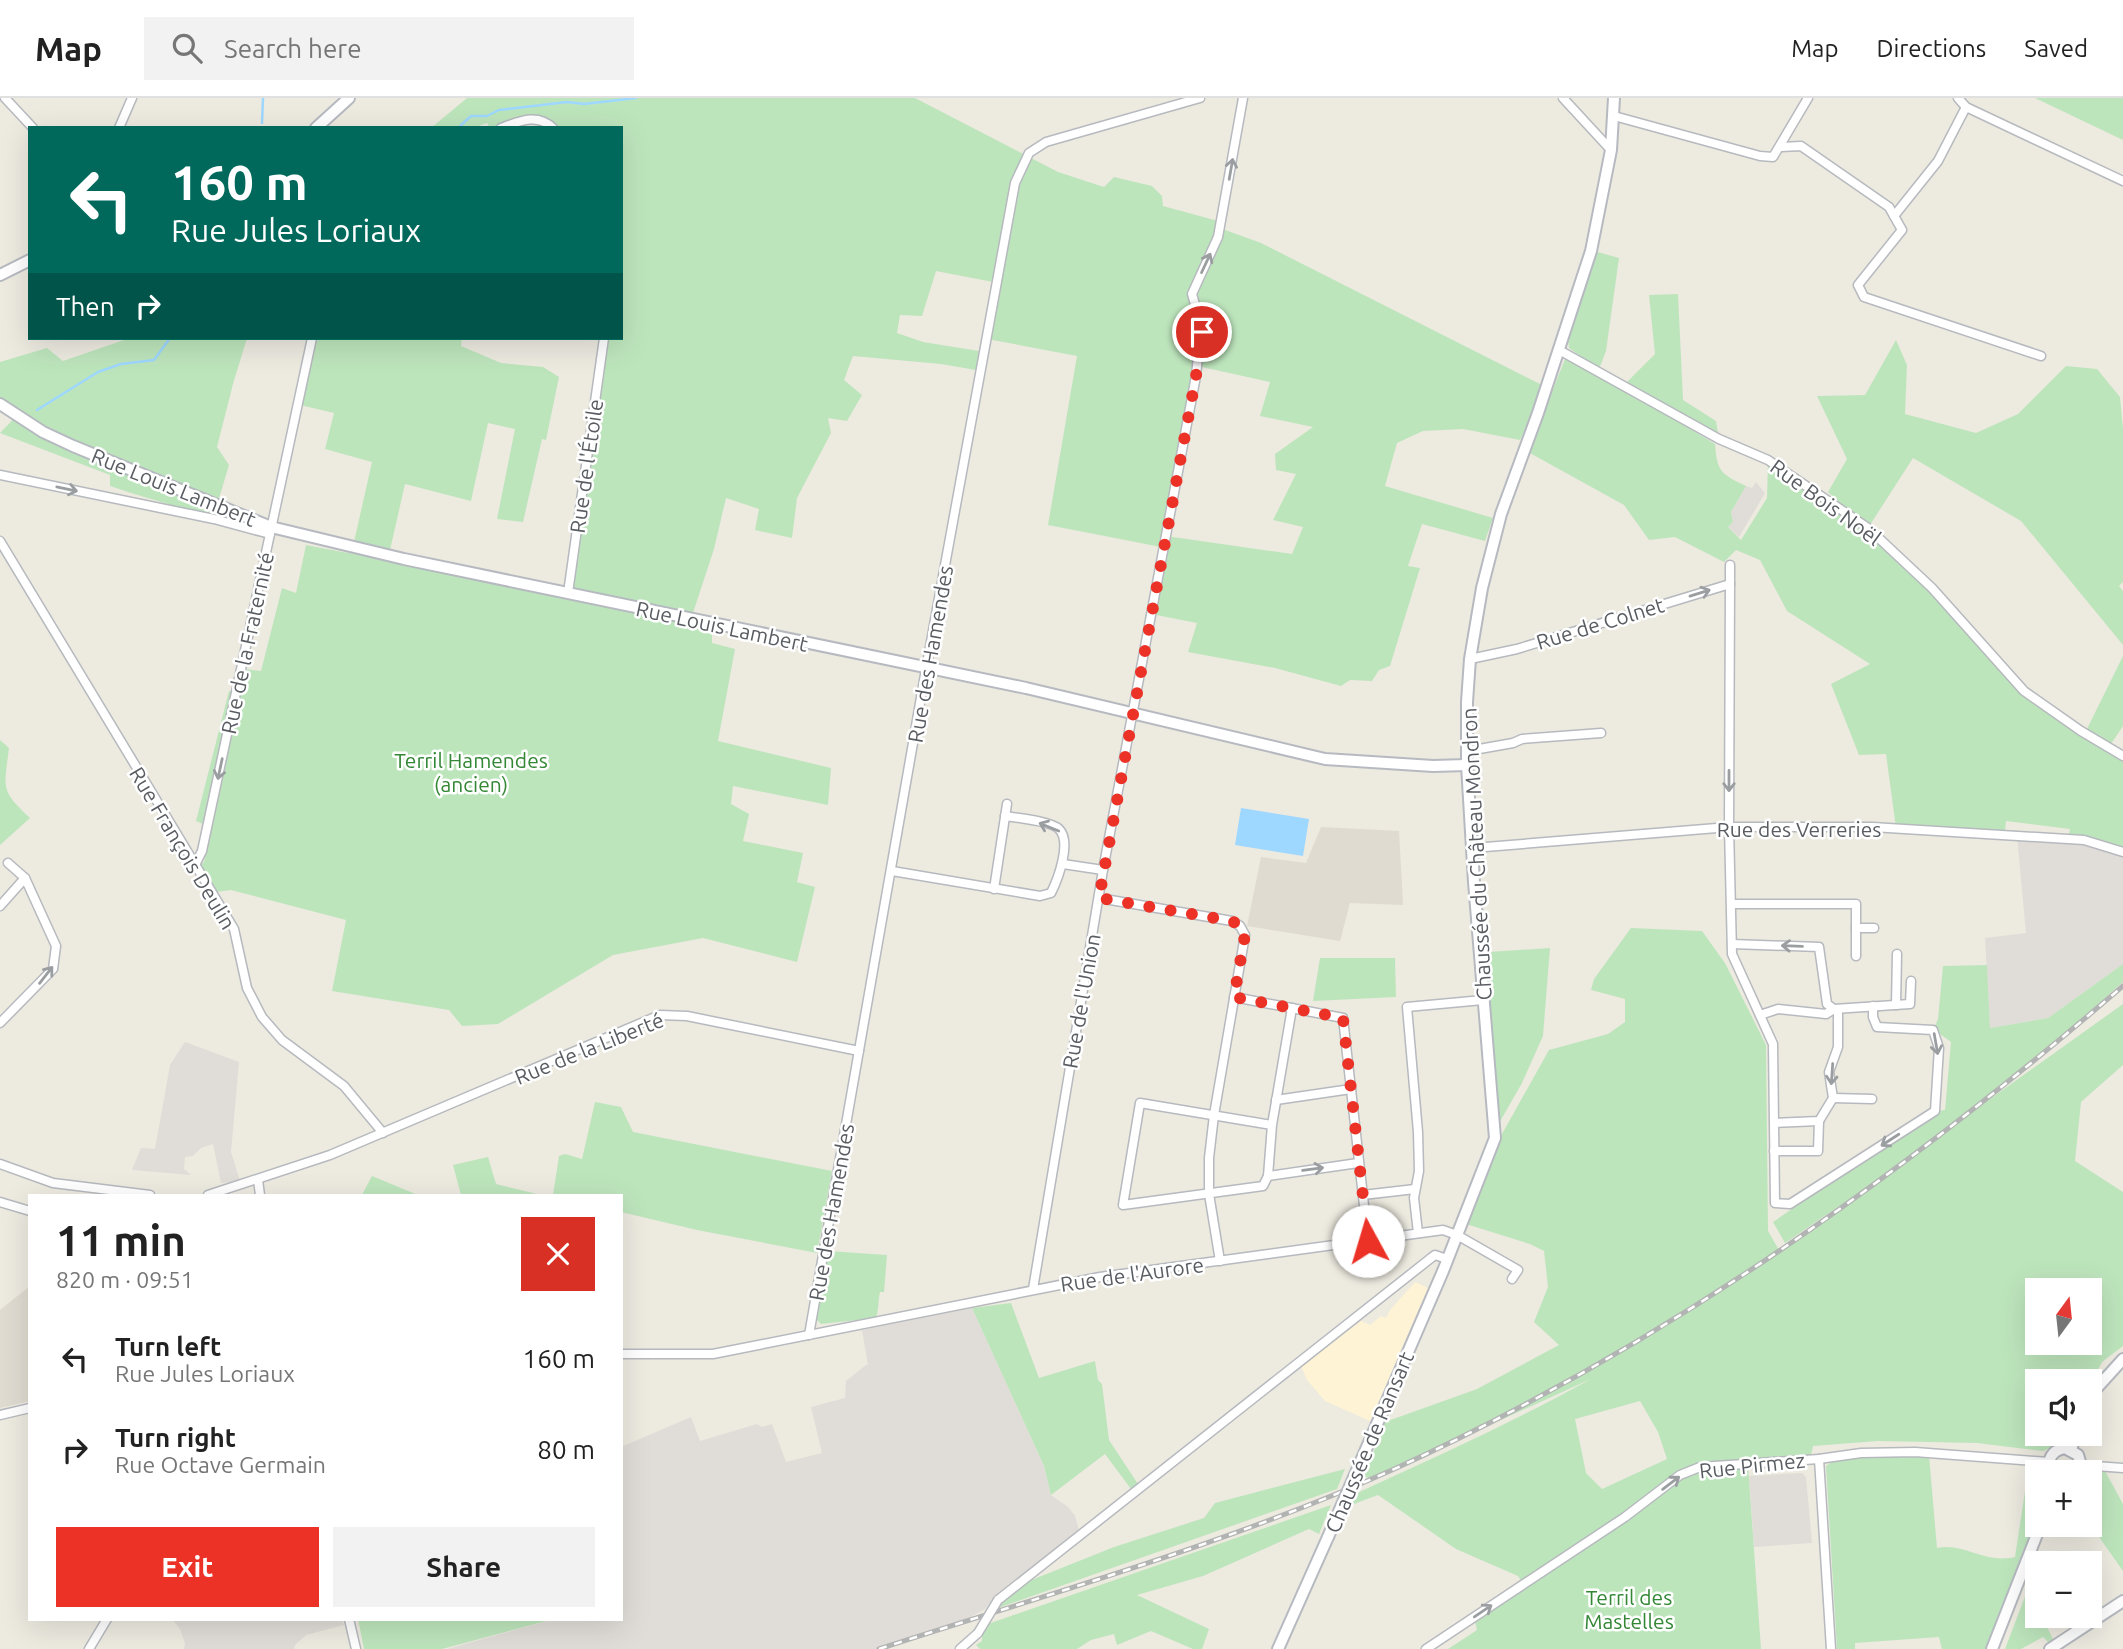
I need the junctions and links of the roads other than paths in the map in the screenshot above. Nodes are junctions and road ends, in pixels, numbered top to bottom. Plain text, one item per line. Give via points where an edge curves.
1 (5, 98) edge
2 (132, 98) edge
3 (349, 98) edge
4 (1200, 98) edge
5 (1243, 98) edge
6 (1563, 98) edge
7 (1615, 98) edge
8 (1808, 98) edge
9 (1958, 98) edge
10 (1966, 107) junction
11 (1614, 116) junction
12 (31, 126) edge
13 (120, 126) edge
14 (318, 126) edge
15 (507, 126) edge
16 (551, 126) edge
17 (1781, 148) junction
18 (1611, 150) junction
19 (2123, 181) edge
20 (1894, 216) junction
21 (28, 261) edge
22 (0, 275) edge
23 (312, 340) edge
24 (604, 340) edge
25 (1559, 350) junction
26 (2041, 356) dead end
27 (0, 404) edge
28 (0, 475) edge
29 (270, 531) junction
30 (0, 541) edge
31 (1730, 565) dead end
32 (1730, 584) junction
33 (568, 593) junction
34 (1470, 659) junction
35 (926, 669) junction
36 (1132, 712) junction
37 (1601, 733) dead end
38 (1468, 751) junction
39 (2123, 756) edge
40 (1468, 765) junction
41 (1007, 804) dead end
42 (1005, 816) junction
43 (1729, 827) junction
44 (1473, 848) junction
45 (2123, 852) edge
46 (8, 863) dead end
47 (1063, 864) junction
48 (195, 865) junction
49 (1103, 870) junction
50 (891, 871) junction
51 (25, 878) junction
52 (993, 889) junction
53 (1099, 898) junction
54 (1732, 904) junction
55 (0, 906) edge
56 (1856, 928) junction
57 (1874, 928) dead end
58 (1732, 944) junction
59 (1897, 954) dead end
60 (1856, 956) dead end
61 (1911, 981) dead end
62 (1234, 997) junction
63 (1483, 1000) junction
64 (1896, 1004) junction
65 (1873, 1006) junction
66 (1292, 1008) junction
67 (1833, 1009) junction
68 (1760, 1014) junction
69 (0, 1023) edge
70 (859, 1051) junction
71 (1351, 1089) junction
72 (1833, 1098) junction
73 (1872, 1099) dead end
74 (1276, 1100) junction
75 (1214, 1115) junction
76 (1819, 1121) junction
77 (1775, 1123) junction
78 (1272, 1125) junction
79 (383, 1133) junction
80 (1774, 1151) junction
81 (1358, 1163) junction
82 (0, 1164) edge
83 (1268, 1176) junction
84 (258, 1180) junction
85 (83, 1188) junction
86 (1415, 1189) junction
87 (77, 1194) edge
88 (140, 1194) edge
89 (211, 1194) edge
90 (260, 1194) edge
91 (1209, 1194) junction
92 (1363, 1195) junction
93 (0, 1202) edge
94 (28, 1210) edge
95 (1418, 1233) junction
96 (1457, 1235) junction
97 (1368, 1241) junction
98 (1447, 1259) junction
99 (1220, 1261) junction
100 (1512, 1279) dead end
101 (1033, 1289) junction
102 (809, 1335) junction
103 (623, 1354) edge
104 (2123, 1359) edge
105 (2102, 1382) edge
106 (28, 1408) edge
107 (0, 1415) edge
108 (2072, 1446) edge
109 (2071, 1449) junction
110 (1819, 1459) junction
111 (2052, 1460) edge
112 (2079, 1460) edge
113 (2025, 1464) edge
114 (2102, 1468) edge
115 (2123, 1468) edge
116 (2035, 1537) edge
117 (2123, 1601) edge
118 (106, 1621) edge
119 (349, 1621) edge
120 (89, 1649) edge
121 (356, 1649) edge
122 (960, 1649) edge
123 (1278, 1649) edge
124 (1426, 1649) edge
125 (1830, 1649) edge
126 (1992, 1649) edge
127 (2050, 1649) edge

1 - 12 street
2 - 13 street
3 - 14 main road
4 - 35 street, Rue des Hamendes via 1046,142 1029,152 1015,183
36 -> 5 street, Rue de l'Union via 1196,376 1202,325 1193,290 1218,237
6 - 18 street
7 - 11 main road, Chaussée du Château Mondron
8 - 17 street
9 - 10 street
10 - 19 street
10 - 20 street via 1938,161
11 - 17 street via 1760,156 1773,157
11 - 18 main road, Chaussée du Château Mondron
15 - 16 street via 530,119
17 - 20 street via 1801,146 1889,207
18 - 25 main road, Chaussée du Château Mondron via 1591,251
20 - 26 street via 1902,230 1858,285 1864,297
21 - 22 main road
23 - 29 street, Rue de la Fraternité
24 - 33 street, Rue de l'Étoile
25 - 34 main road, Chaussée du Château Mondron via 1502,514 1482,587
25 - 39 street, Rue Bois Noël via 1719,439 1768,460 1868,528 1932,588 2024,691
27 - 29 main road, Rue Louis Lambert via 50,435
28 -> 29 street
29 - 33 main road, Rue Louis Lambert
29 -> 48 street, Rue de la Fraternité via 202,851
30 - 48 street, Rue François Deulin
31 - 32 street
34 -> 32 street, Rue de Colnet
32 -> 43 street
33 - 35 main road, Rue Louis Lambert
34 - 38 main road, Chaussée du Château Mondron
35 - 36 main road, Rue Louis Lambert
35 - 50 street, Rue des Hamendes
36 - 40 main road, Rue Louis Lambert via 1325,758
36 - 49 street, Rue de l'Union
37 - 38 street via 1522,739
38 - 40 main road, Chaussée du Château Mondron
40 - 44 main road, Chaussée du Château Mondron
41 - 42 street
47 -> 42 street via 1060,830
42 - 52 street
43 - 44 street, Rue des Verreries
43 - 45 street, Rue des Verreries via 1872,827 2056,838 2084,840
43 - 54 street
44 - 63 main road, Chaussée du Château Mondron
46 - 51 street
47 - 49 street
47 - 52 street via 1051,893 1040,896
48 - 79 street, Rue François Deulin via 234,929 247,988 262,1017 282,1041 344,1086
49 - 53 street, Rue de l'Union
50 - 52 street
50 - 70 street, Rue des Hamendes
51 - 55 street
69 -> 51 street via 53,968 56,946
53 - 62 street via 1240,926 1245,935
53 - 101 street, Rue de l'Union
54 - 56 street via 1856,904
54 - 58 street
56 - 57 street
56 - 60 street
67 -> 58 street via 1827,1004 1819,947
58 - 68 street via 1732,954
59 - 64 street
61 - 64 street via 1910,1004
62 - 66 street
62 - 75 street
63 - 86 street via 1407,1007 1418,1132
63 - 96 main road, Chaussée du Château Mondron via 1495,1138
64 - 65 street
65 - 67 street
65 -> 80 street via 1877,1027 1933,1030 1939,1048 1935,1111 1790,1204 1775,1203
66 - 71 street via 1343,1018
66 - 74 street
67 - 68 street via 1826,1014 1778,1009
67 -> 72 street via 1838,1012 1838,1047 1829,1072
68 - 77 street via 1773,1044
70 - 79 street, Rue de la Liberté via 687,1016 660,1015
70 - 102 street, Rue des Hamendes
71 - 74 street
71 - 81 street
72 - 73 street
72 - 76 street
74 - 78 street
75 - 78 street
75 - 91 street
75 - 91 street via 1140,1103 1123,1205
76 - 77 street
76 - 80 street via 1818,1151
77 - 80 street
78 - 83 street
79 - 84 street, Rue de la Liberté
83 -> 81 street
81 - 92 street
82 - 85 street via 53,1183
83 - 91 street via 1263,1186
84 - 89 street
84 - 90 street
85 - 87 street
85 - 88 street
86 - 92 street
86 - 95 street
91 - 99 street
92 - 97 street
93 - 94 street
95 - 96 street, Rue de l'Aurore via 1443,1230
95 - 97 street, Rue de l'Aurore
96 - 98 main road, Chaussée de Ransart
96 - 100 street via 1518,1270
97 - 99 street, Rue de l'Aurore
98 - 122 street, bridge via 1431,1258 998,1600 978,1633
98 - 123 main road, Chaussée de Ransart, bridge
99 - 101 street, Rue de l'Aurore
101 - 102 street, Rue de l'Aurore
102 - 103 street, Rue de l'Aurore via 713,1354
104 - 105 main road
106 - 107 street
108 - 109 main road
109 - 111 main road via 2055,1451
109 - 112 main road
110 - 113 street, Rue Pirmez via 1915,1452
124 -> 110 street, Rue Pirmez via 1681,1475 1700,1467
110 - 125 street
114 - 115 street
116 - 126 main road
117 - 127 main road
118 - 120 street
119 - 121 street

